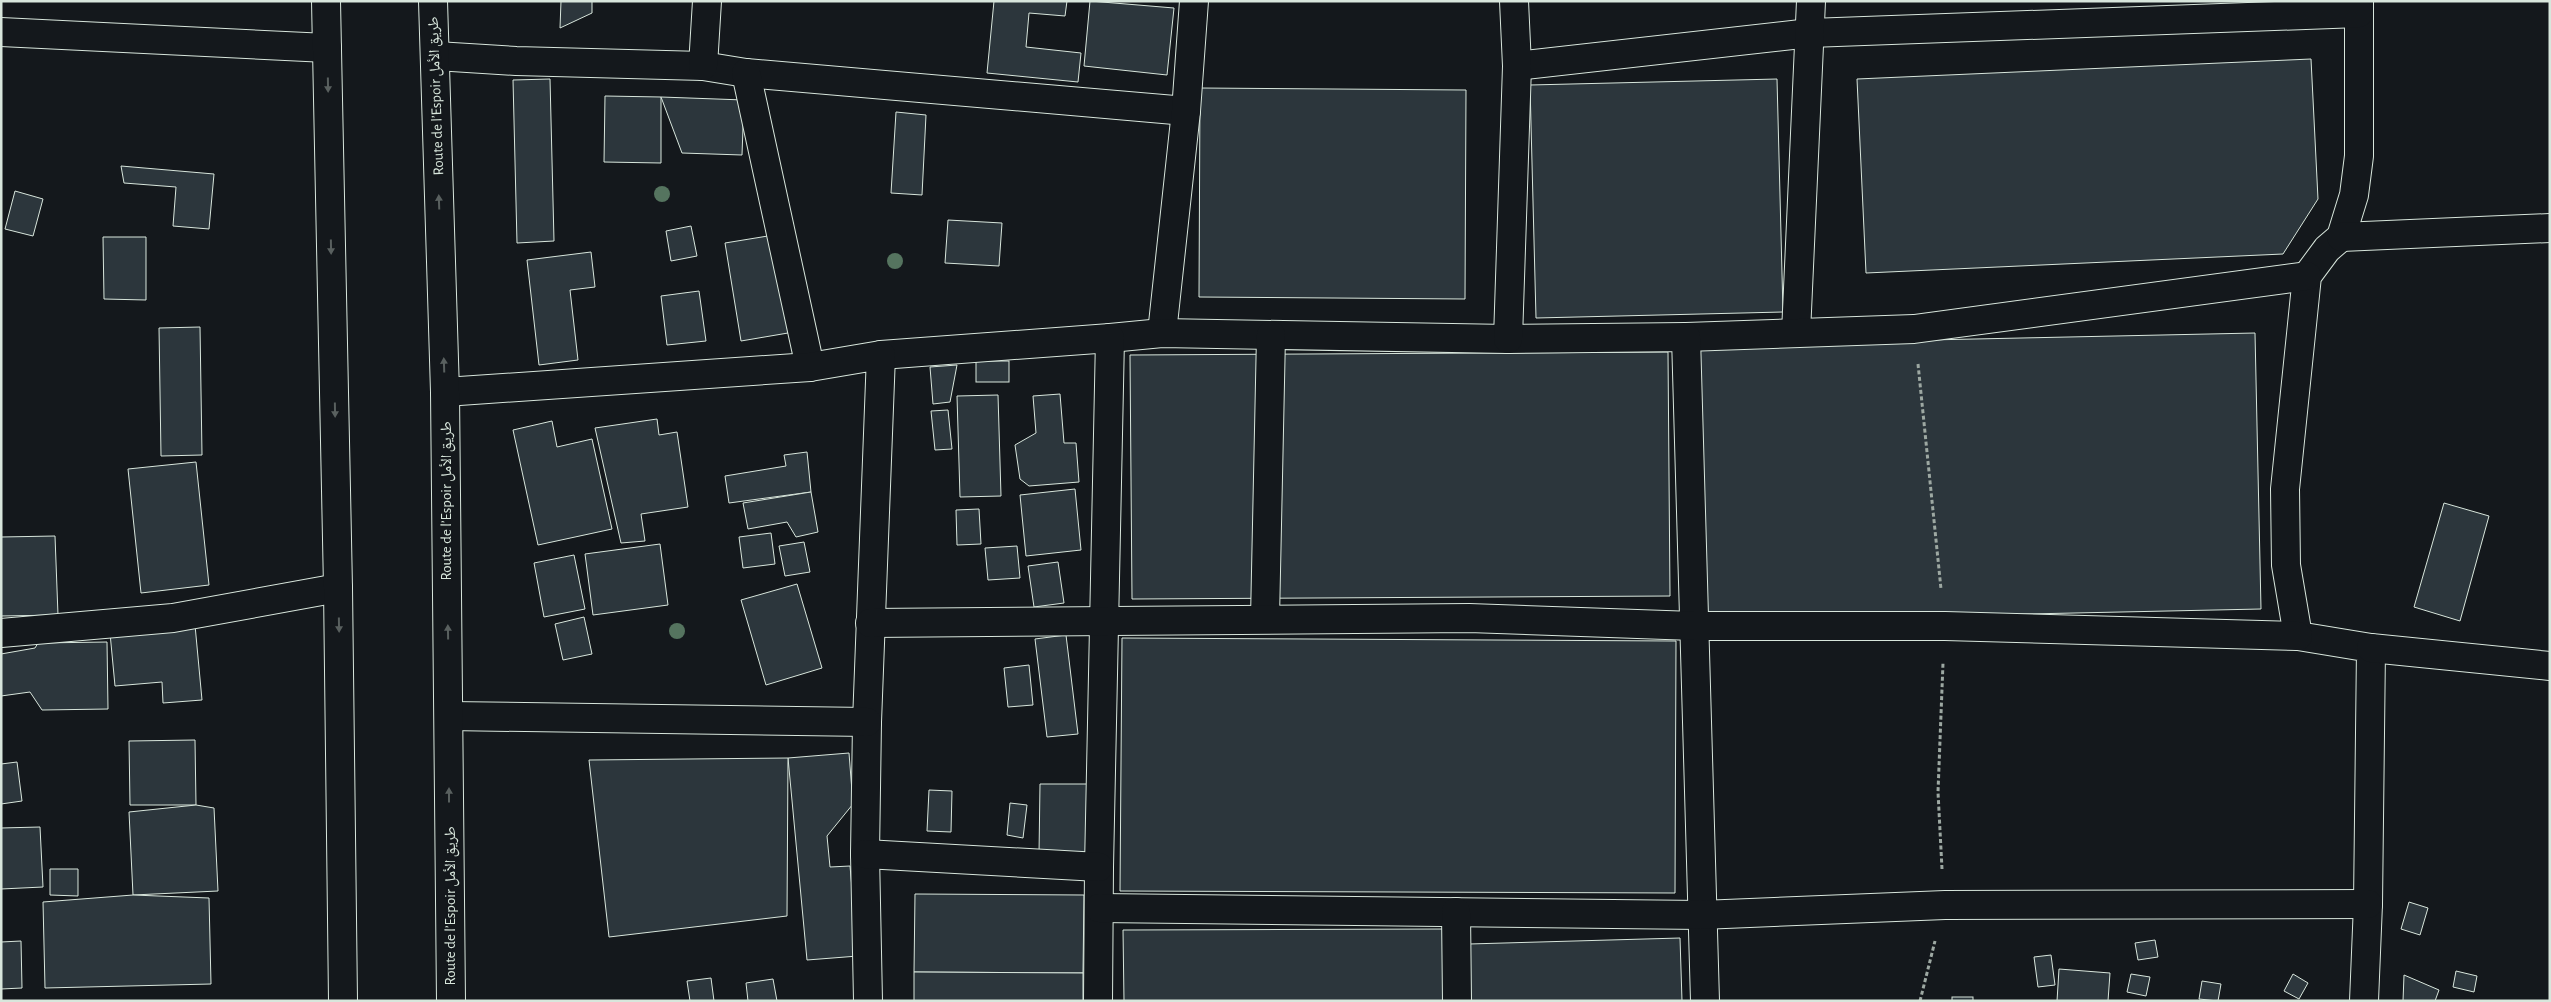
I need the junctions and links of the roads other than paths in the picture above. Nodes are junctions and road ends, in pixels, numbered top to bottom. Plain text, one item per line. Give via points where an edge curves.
1 (326, 1) edge
2 (433, 1) edge
3 (707, 1) edge
4 (1194, 1) edge
5 (1514, 1) edge
6 (1811, 1) edge
7 (2359, 7) edge
8 (1, 32) edge
9 (1810, 33) junction
10 (327, 48) junction
11 (436, 56) junction
12 (703, 66) junction
13 (1517, 66) junction
14 (746, 73) junction
15 (1186, 111) junction
16 (2550, 228) edge
17 (2341, 236) junction
18 (2307, 276) junction
19 (1162, 333) junction
20 (1796, 333) junction
21 (1272, 335) junction
22 (1686, 337) junction
23 (1110, 338) junction
24 (1508, 339) junction
25 (881, 355) junction
26 (810, 367) junction
27 (445, 392) junction
28 (338, 588) junction
29 (1266, 619) junction
30 (1105, 620) junction
31 (870, 623) junction
32 (1694, 626) junction
33 (1, 632) edge
34 (2298, 636) junction
35 (2372, 648) junction
36 (2550, 666) edge
37 (449, 716) junction
38 (867, 722) junction
39 (864, 854) junction
40 (1099, 867) junction
41 (2368, 904) junction
42 (1099, 908) junction
43 (1456, 912) junction
44 (1701, 915) junction
45 (343, 1001) edge
46 (451, 1001) edge
47 (868, 1001) edge
48 (1098, 1001) edge
49 (1457, 1001) edge
50 (1705, 1001) edge
51 (2364, 1001) edge

1 - 10 main road
2 - 11 main road, Route de l’Espoir طريق الأمل
3 - 12 main road
4 - 15 main road
5 - 13 main road
6 - 9 main road
7 - 9 main road
7 - 17 main road via 2359,156 2354,195
8 - 10 main road
9 - 13 main road
9 - 20 main road
10 -> 28 main road
11 - 12 main road
27 -> 11 main road, Route de l’Espoir طريق الأمل
12 - 14 main road
13 - 24 main road
14 - 15 main road
14 - 26 main road
15 - 19 main road
16 - 17 main road
17 - 18 main road
18 - 20 main road via 1914,329
18 - 34 main road via 2284,489 2286,565
19 - 21 main road
19 - 23 main road
20 - 22 main road
21 - 24 main road
21 - 29 main road
22 - 24 main road
22 - 32 main road
23 - 25 main road
23 - 30 main road
25 - 26 main road
25 - 31 main road
26 - 27 main road
37 -> 27 main road, Route de l’Espoir طريق الأمل
28 - 33 main road via 173,618
28 -> 45 main road
29 - 30 main road
29 - 32 main road via 1469,618
30 - 31 main road
30 - 40 main road
31 - 38 main road
32 - 34 main road via 1945,626
32 - 44 main road
34 - 35 main road
35 - 36 main road
35 - 41 main road
37 - 38 main road
46 -> 37 main road, Route de l’Espoir طريق الأمل
38 - 39 main road
39 - 40 main road
39 - 47 main road
40 - 42 main road
41 - 44 main road via 1944,904
41 - 51 main road
42 - 43 main road
42 - 48 main road
43 - 44 main road
43 - 49 main road
44 - 50 main road

